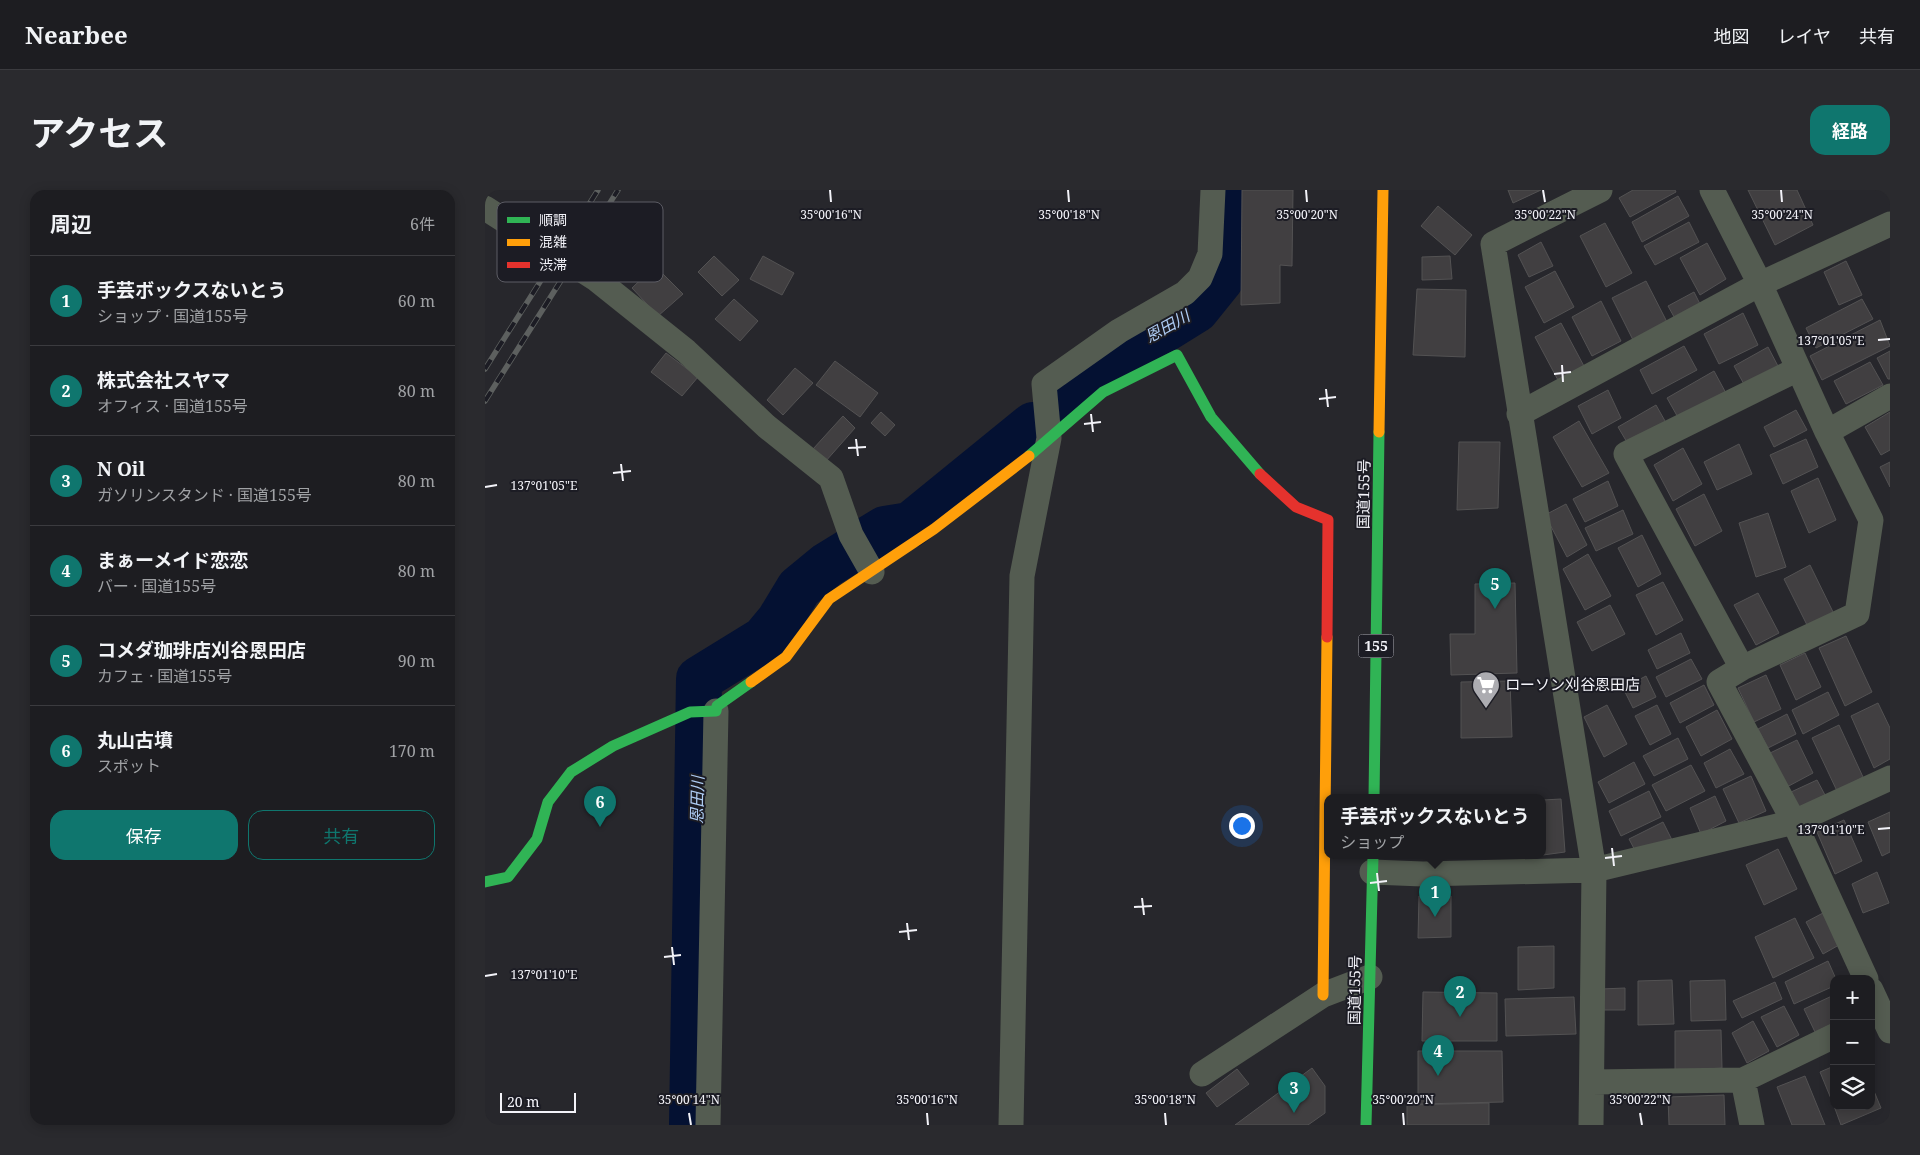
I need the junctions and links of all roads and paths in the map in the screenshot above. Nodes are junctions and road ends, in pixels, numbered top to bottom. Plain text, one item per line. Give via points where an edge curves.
1 (1213, 190) edge
2 (1383, 190) edge
3 (1600, 190) edge
4 (1712, 190) edge
5 (1890, 224) edge
6 (600, 282) edge
7 (1760, 284) junction
8 (1798, 369) junction
9 (1890, 396) edge
10 (1519, 414) junction
11 (1827, 432) junction
12 (1049, 438) junction
13 (1881, 516) edge
14 (872, 572) junction
15 (1742, 668) junction
16 (714, 711) junction
17 (1890, 778) edge
18 (1326, 794) edge
19 (1374, 794) edge
20 (1794, 822) junction
21 (1325, 859) edge
22 (1372, 864) edge
23 (1594, 870) junction
24 (485, 882) edge
25 (1864, 975) edge
26 (1370, 977) junction
27 (1323, 995) junction
28 (1875, 1002) edge
29 (1881, 1020) edge
30 (1830, 1038) edge
31 (1202, 1074) dead end
32 (1743, 1080) junction
33 (1592, 1082) junction
34 (708, 1125) edge
35 (1011, 1125) edge
36 (1366, 1125) edge
37 (1591, 1125) edge
38 (1752, 1125) edge

1 - 12 street via 1210,254 1200,278 1185,293 1119,332 1045,384
2 - 19 main road, 国道155号 / 155
3 - 10 street via 1493,244
4 - 7 street
5 - 7 street
6 - 14 street via 686,351 766,426 831,478 851,535
7 - 8 street
7 - 10 street
8 - 11 street
8 - 15 street via 1626,454
9 - 11 street
10 - 23 street
11 - 13 street
12 - 14 main road via 1009,473
12 - 18 main road via 1103,392 1177,355 1211,417 1260,474 1296,507 1329,520
12 - 35 street via 1022,576
13 - 15 street via 1857,614
14 - 16 main road via 829,599 786,657
15 - 20 street via 1719,682
16 - 24 main road via 691,712 613,746 571,772 548,802 537,839 508,877
16 - 34 street
17 - 20 street
20 - 23 street
20 - 25 street
21 - 27 main road
22 - 23 street via 1423,874
22 - 26 main road, 国道155号
23 - 33 street
26 - 27 street
26 - 36 main road, 国道155号
27 - 31 street
28 - 29 street
30 - 32 street
32 - 33 street
32 - 38 street
33 - 37 street

